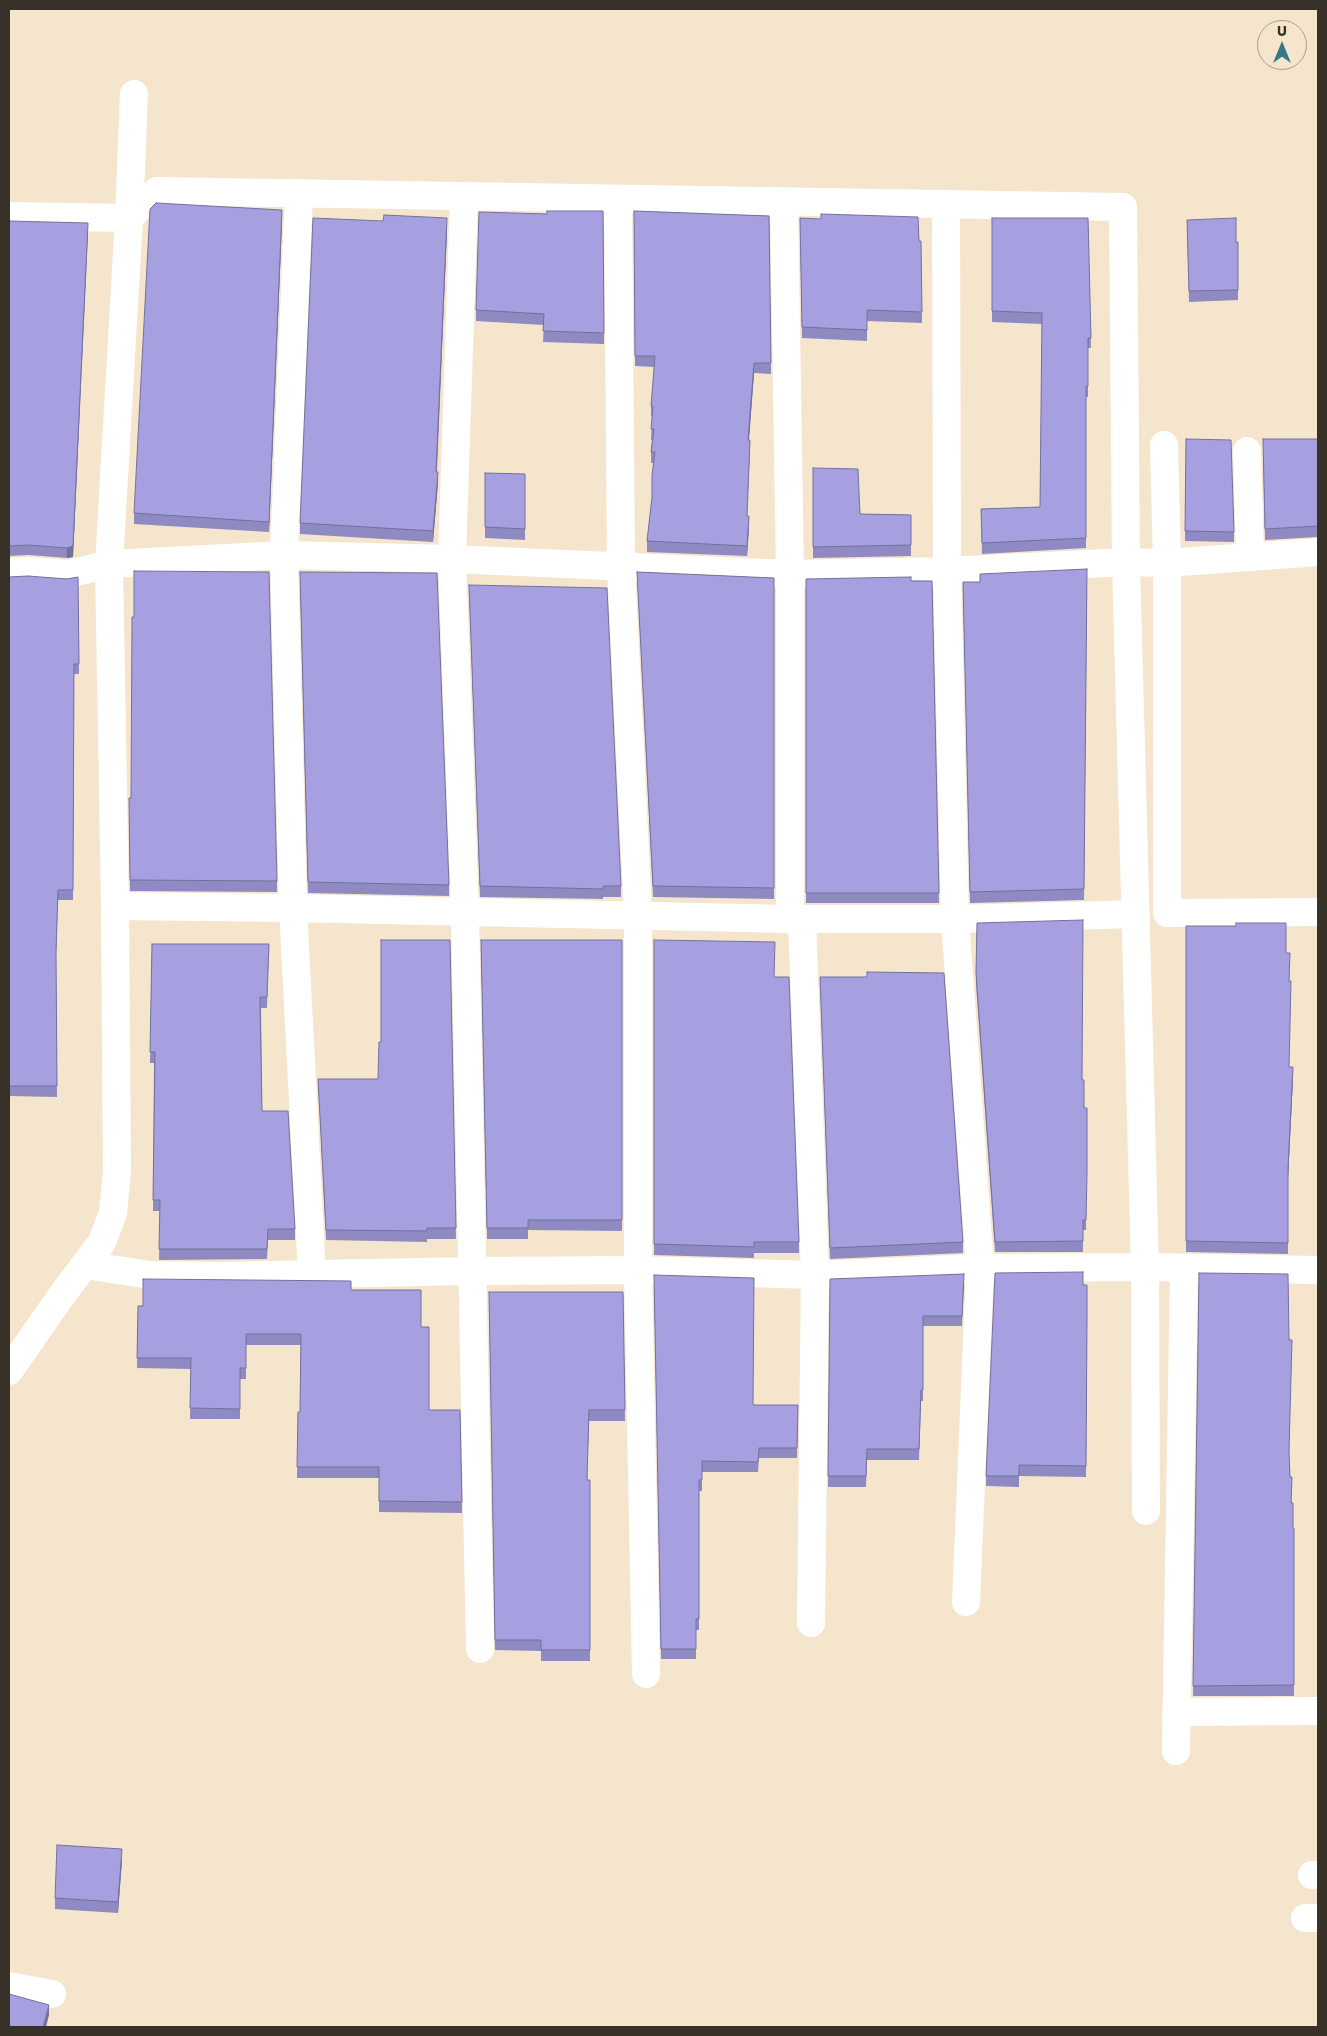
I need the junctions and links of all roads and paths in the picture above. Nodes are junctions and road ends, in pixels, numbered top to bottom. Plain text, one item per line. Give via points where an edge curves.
1 (134, 94) dead end
2 (299, 193) junction
3 (464, 196) junction
4 (618, 199) junction
5 (784, 202) junction
6 (946, 204) junction
7 (9, 216) edge
8 (129, 218) junction
9 (1164, 445) dead end
10 (1247, 451) dead end
11 (1318, 552) edge
12 (284, 555) junction
13 (1250, 557) junction
14 (452, 559) junction
15 (1126, 562) junction
16 (1167, 563) junction
17 (108, 564) junction
18 (622, 567) junction
19 (947, 571) junction
20 (9, 572) edge
21 (790, 574) junction
22 (115, 906) junction
23 (293, 908) junction
24 (465, 912) junction
25 (1318, 912) edge
26 (1136, 914) junction
27 (638, 915) junction
28 (796, 919) junction
29 (955, 919) junction
30 (86, 1265) junction
31 (1145, 1267) junction
32 (980, 1268) junction
33 (1184, 1268) junction
34 (638, 1270) junction
35 (1318, 1270) edge
36 (471, 1271) junction
37 (312, 1274) junction
38 (815, 1275) junction
39 (9, 1371) edge
40 (1146, 1511) dead end
41 (966, 1602) dead end
42 (811, 1623) dead end
43 (480, 1649) dead end
44 (646, 1674) dead end
45 (1318, 1711) edge
46 (1176, 1712) junction
47 (1176, 1751) dead end
48 (9, 1986) edge
49 (52, 1994) dead end

1 - 8 street
2 - 3 street
2 - 8 street via 157,191
2 - 12 street
3 - 4 street
3 - 14 street
4 - 5 street
4 - 18 street
5 - 6 street
5 - 21 street
6 - 15 street via 1123,207
6 - 19 street
7 - 8 street
8 - 17 street
9 - 16 street
10 - 13 street
11 - 13 street
12 - 14 street
12 - 17 street
12 - 23 street
13 - 16 street
14 - 18 street
14 - 24 street
15 - 16 street
15 - 19 street
15 - 26 street
16 - 25 street via 1167,913
17 - 20 street via 68,574
17 - 22 street
18 - 21 street
18 - 27 street
19 - 21 street
19 - 29 street
21 - 28 street
22 - 23 street
22 - 30 street via 117,1171 113,1213 102,1242
23 - 24 street
23 - 37 street
24 - 27 street
24 - 36 street
26 - 29 street
26 - 31 street
27 - 28 street
27 - 34 street
28 - 29 street
28 - 38 street
29 - 32 street
30 - 37 street via 150,1275
30 - 39 street
31 - 32 street
31 - 33 street
31 - 40 street
32 - 38 street
32 - 41 street
33 - 35 street
33 - 46 street
34 - 36 street
34 - 38 street
34 - 44 street
36 - 37 street
36 - 43 street
38 - 42 street
45 - 46 street
46 - 47 street
48 - 49 street

